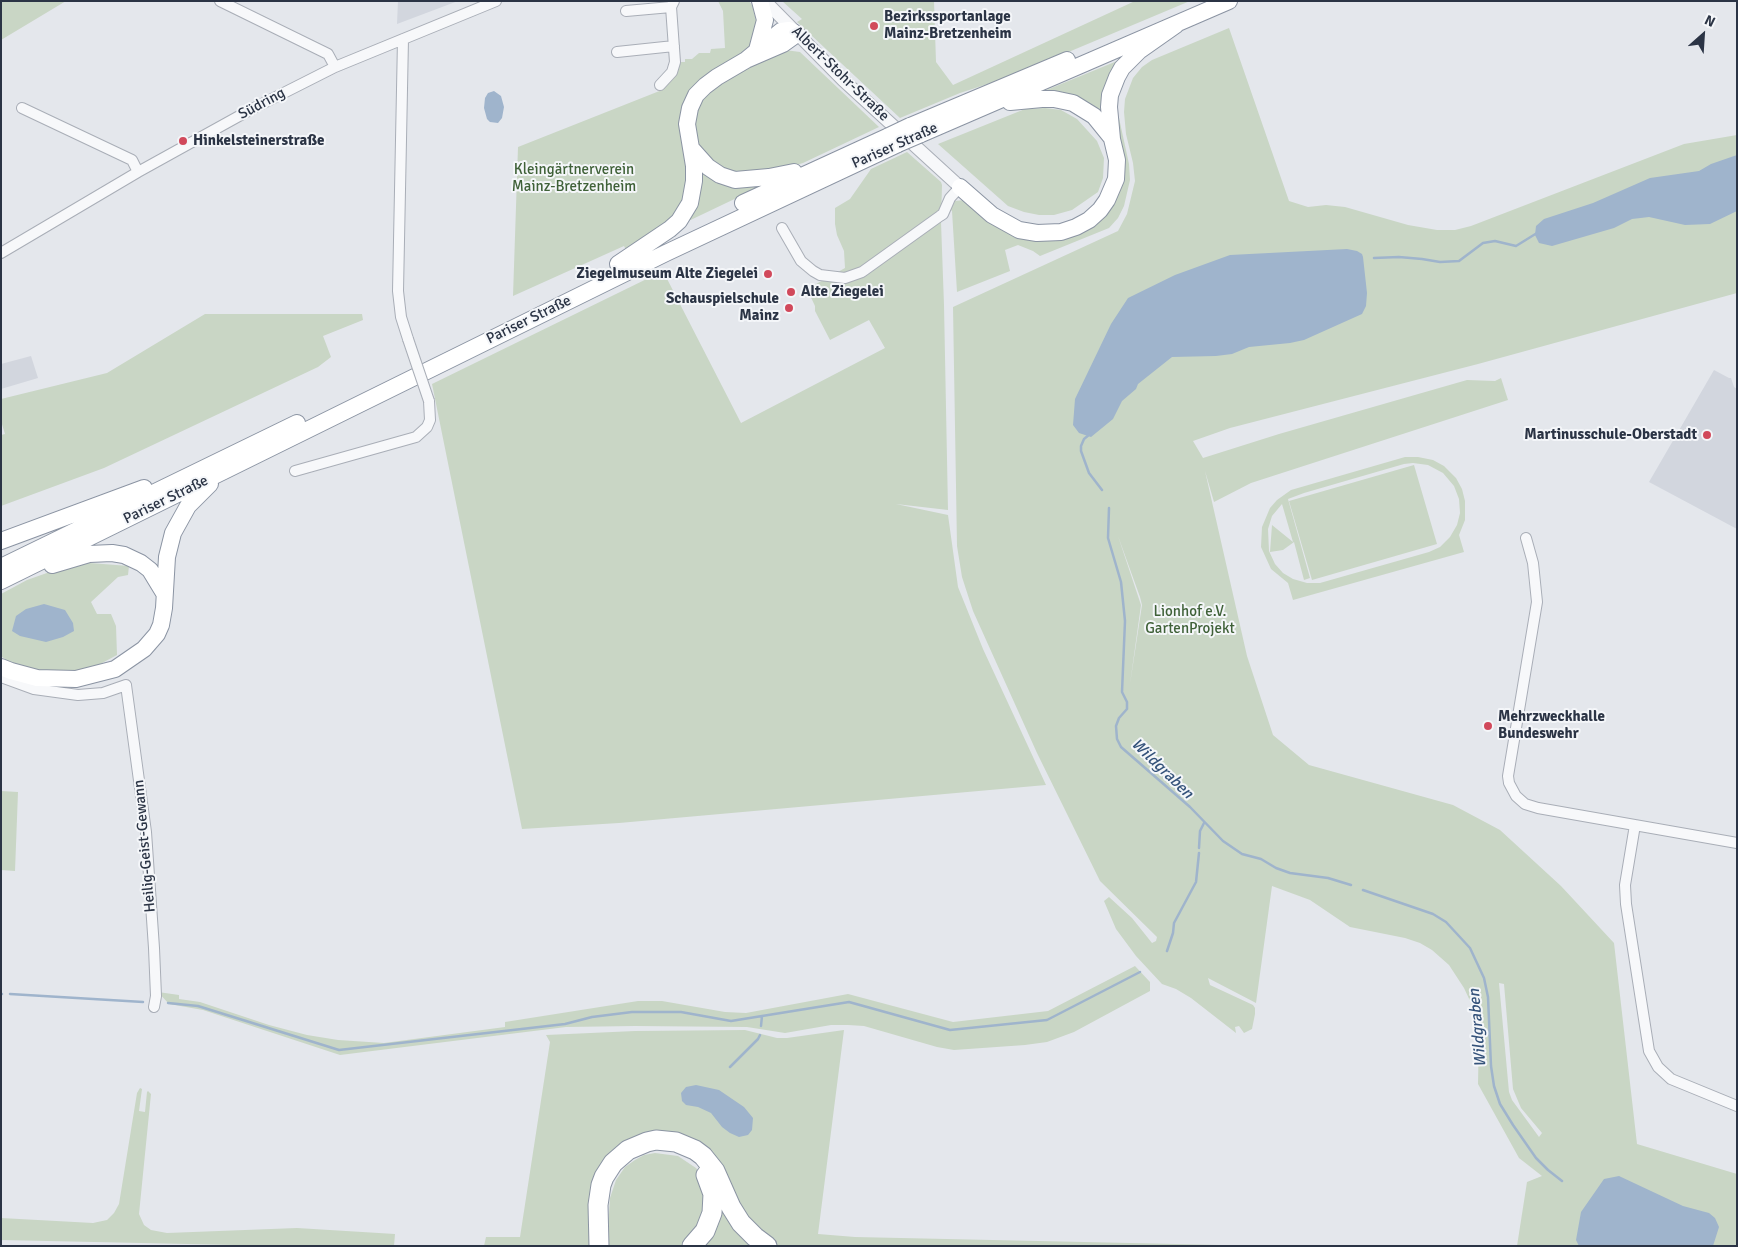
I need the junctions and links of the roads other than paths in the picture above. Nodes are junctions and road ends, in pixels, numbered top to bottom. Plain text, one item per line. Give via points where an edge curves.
1 (220, 1) edge
2 (496, 1) edge
3 (760, 1) edge
4 (764, 1) edge
5 (1205, 1) edge
6 (1229, 1) edge
7 (673, 4) edge
8 (626, 11) dead end
9 (1176, 25) junction
10 (797, 34) junction
11 (403, 39) junction
12 (674, 46) junction
13 (617, 52) dead end
14 (751, 56) junction
15 (335, 67) junction
16 (660, 85) dead end
17 (989, 106) junction
18 (22, 108) dead end
19 (914, 130) junction
20 (1112, 139) junction
21 (893, 140) junction
22 (691, 148) junction
23 (821, 166) junction
24 (138, 172) junction
25 (960, 187) junction
26 (782, 228) dead end
27 (1, 253) edge
28 (618, 264) junction
29 (250, 458) junction
30 (203, 468) junction
31 (296, 471) dead end
32 (1526, 538) dead end
33 (1, 541) edge
34 (1, 567) edge
35 (1, 582) edge
36 (164, 593) junction
37 (1, 667) edge
38 (1, 677) edge
39 (1634, 825) junction
40 (1737, 843) edge
41 (154, 1007) dead end
42 (1737, 1106) edge
43 (600, 1246) edge
44 (692, 1246) edge
45 (767, 1246) edge

1 - 15 street via 328,54
2 - 11 street, Südring
3 - 14 highway via 765,20
4 - 10 street, Albert-Stohr-Straße
5 - 19 highway, Pariser Straße
6 - 9 highway, Pariser Straße
7 - 8 street
7 - 12 street
9 - 17 highway, Pariser Straße
9 - 20 highway via 1138,51 1122,68 1110,95
10 - 14 highway via 781,31
10 - 25 street, Albert-Stohr-Straße
11 - 15 street, Südring
11 - 31 street, bridge via 398,290 401,317 429,401 430,420 416,438
12 - 13 street
12 - 16 street via 674,66
14 - 22 highway via 710,81 696,95 687,124
15 - 24 street, Südring
17 - 19 highway, Pariser Straße
17 - 20 highway via 1042,98 1064,101 1080,106 1094,116
18 - 24 street via 132,160
19 - 21 highway, Pariser Straße, bridge
20 - 25 highway via 1117,170 1111,193 1094,216 1070,230 1046,234 1019,230 992,215
21 - 23 highway, Pariser Straße
21 - 29 highway, Pariser Straße
22 - 23 highway via 708,168 735,180 769,177
22 - 28 highway via 694,181 685,212 663,235
23 - 28 highway, Pariser Straße
24 - 27 street, Südring
25 - 26 street via 950,198 943,214 862,272 845,278 813,271 801,261
28 - 30 highway, Pariser Straße
29 - 35 highway, Pariser Straße
29 - 36 highway via 207,486 179,520 170,545
30 - 33 highway
30 - 34 highway, Pariser Straße
32 - 39 street via 1533,563 1537,602 1509,766 1510,783 1521,801 1532,807
35 - 36 highway via 89,554 112,553 141,563 155,577
36 - 37 highway via 163,616 157,634 144,649 115,670 64,680 37,678
38 - 41 street, Heilig-Geist-Gewann via 34,689 78,695 103,693 126,685 146,832 154,948
39 - 40 street
39 - 42 street via 1625,885 1626,904 1650,1051 1658,1067 1671,1079
43 - 44 highway via 606,1195 615,1175 634,1155 652,1149 680,1152 696,1162 711,1185 712,1213 705,1231
43 - 45 highway via 598,1200 608,1171 628,1150 647,1142 666,1140 686,1145 703,1156 715,1171 741,1223

